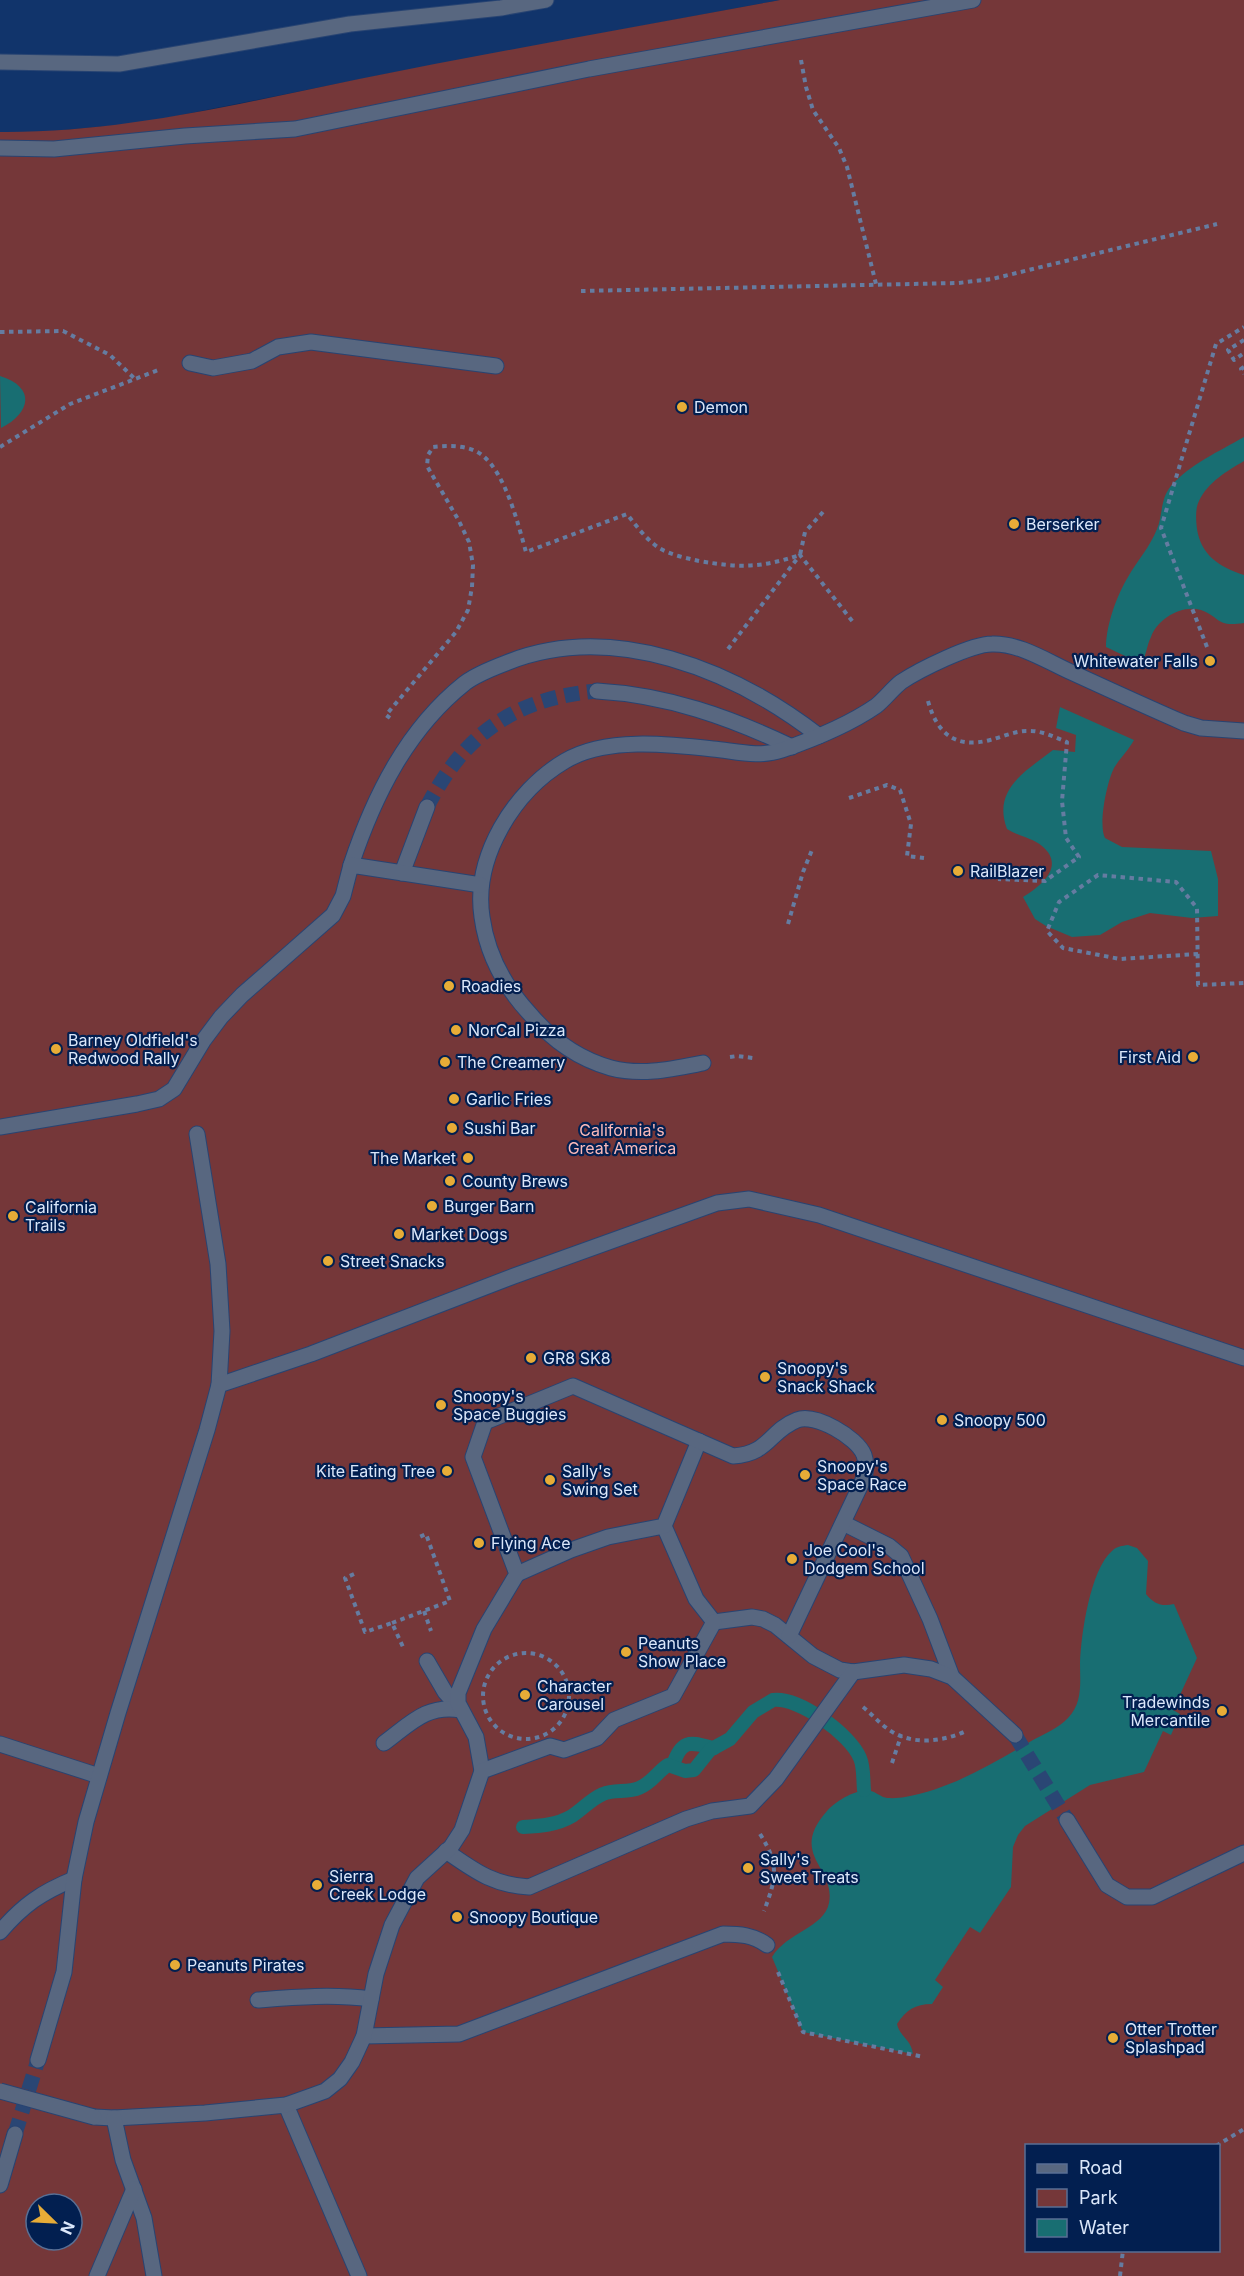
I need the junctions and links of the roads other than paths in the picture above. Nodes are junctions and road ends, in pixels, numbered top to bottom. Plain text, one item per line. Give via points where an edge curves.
1 (546, 0) edge
2 (973, 0) edge
3 (0, 62) edge
4 (0, 148) edge
5 (190, 363) road end
6 (496, 366) dead end
7 (597, 691) tunnel mouth
8 (1244, 731) edge
9 (819, 736) junction
10 (792, 747) junction
11 (427, 807) tunnel mouth
12 (351, 865) junction
13 (402, 873) junction
14 (481, 885) junction
15 (703, 1063) dead end
16 (0, 1127) edge
17 (197, 1134) dead end
18 (1244, 1358) edge
19 (219, 1385) junction
20 (699, 1441) junction
21 (843, 1523) junction
22 (664, 1526) junction
23 (518, 1574) junction
24 (714, 1622) junction
25 (789, 1636) junction
26 (427, 1661) road end
27 (853, 1672) junction
28 (952, 1677) junction
29 (461, 1710) junction
30 (1015, 1734) tunnel mouth
31 (384, 1743) dead end
32 (0, 1744) edge
33 (482, 1771) junction
34 (99, 1776) junction
35 (1067, 1820) tunnel mouth
36 (446, 1851) junction
37 (1244, 1853) edge
38 (74, 1879) junction
39 (0, 1932) edge
40 (767, 1946) road end
41 (371, 1999) junction
42 (258, 2000) dead end
43 (364, 2036) junction
44 (38, 2060) tunnel mouth
45 (0, 2091) edge
46 (286, 2105) junction
47 (114, 2118) junction
48 (15, 2134) tunnel mouth
49 (0, 2185) edge
50 (134, 2189) junction
51 (97, 2276) edge
52 (154, 2276) edge
53 (359, 2276) edge

1 - 3 street via 350,24 119,64
2 - 4 street via 589,69 296,129 54,149
5 - 6 street via 213,368 242,363 278,347 311,342
7 - 10 street via 654,697 690,706
8 - 9 street via 1201,728 1022,650 991,644 972,647 901,682 858,717
9 - 10 street
9 - 12 street via 739,685 667,657 576,646 522,656 467,681 443,702 385,781
10 - 14 street via 756,755 630,744 596,749 567,760 543,776 520,799 489,857
11 - 13 street
12 - 13 street
12 - 16 street via 333,915 221,1017 174,1089 159,1099 137,1104
13 - 14 street
14 - 15 street via 487,943 518,1002 541,1028 588,1060 612,1068 667,1070
17 - 19 street via 218,1264 222,1330
18 - 19 street via 819,1215 748,1199 717,1203
19 - 34 street
20 - 21 street via 733,1456 749,1455 798,1419 833,1427 859,1446 866,1467
20 - 22 street
20 - 23 street via 573,1386 485,1422 473,1457
21 - 25 street
21 - 28 street via 901,1556
22 - 23 street via 608,1537
22 - 24 street via 696,1599
23 - 29 street via 484,1629 465,1671 458,1693
24 - 25 street via 764,1619
24 - 33 street via 673,1696 614,1720 597,1738 564,1750 550,1746
25 - 27 street via 827,1665
26 - 29 street
27 - 28 street via 904,1665
27 - 36 street via 776,1779 750,1806 686,1819 529,1887 492,1880
28 - 30 street
29 - 31 street via 440,1708 421,1715
29 - 33 street via 476,1737
32 - 34 street
33 - 36 street via 462,1830
34 - 38 street
35 - 37 street via 1107,1885 1127,1897 1152,1897
36 - 41 street via 417,1878 403,1902 383,1949
38 - 39 street via 47,1890
38 - 44 street via 64,1972
40 - 43 street via 757,1938 723,1934 459,2034
41 - 42 street via 310,1996
41 - 43 street
43 - 46 street via 340,2079 325,2091
45 - 47 street, bridge via 94,2117
46 - 47 street
46 - 53 street
47 - 50 street
48 - 49 street
50 - 51 street
50 - 52 street via 144,2218

